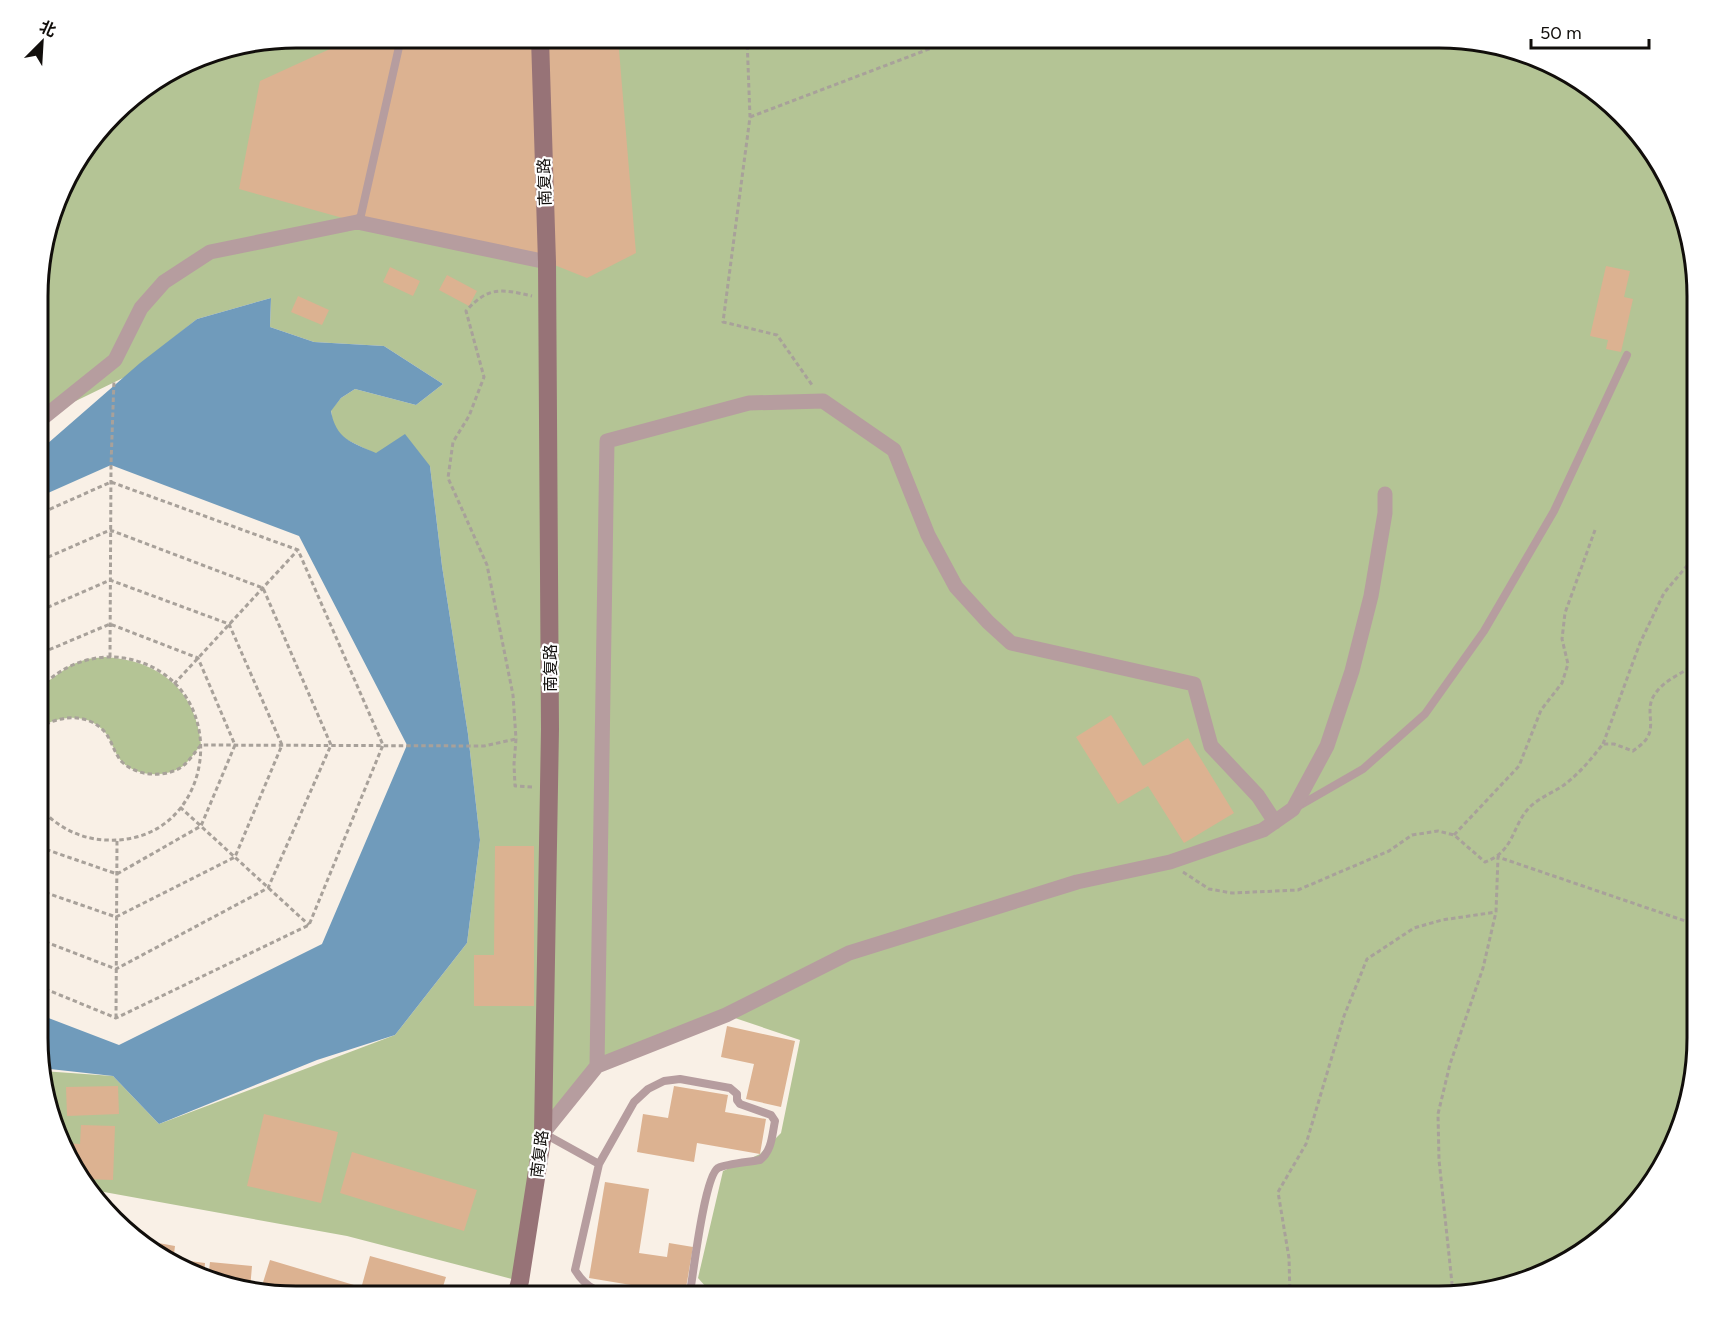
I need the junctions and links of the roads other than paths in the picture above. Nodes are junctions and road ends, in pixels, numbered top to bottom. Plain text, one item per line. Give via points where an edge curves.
1 (399, 48) edge
2 (540, 48) edge
3 (357, 222) junction
4 (547, 262) junction
5 (1627, 355) dead end
6 (48, 415) edge
7 (1384, 494) dead end
8 (1293, 809) junction
9 (1275, 822) junction
10 (597, 1066) junction
11 (543, 1133) junction
12 (599, 1164) junction
13 (519, 1286) edge
14 (588, 1286) edge
15 (691, 1286) edge

1 - 3 lane
2 - 4 street, 南复路
3 - 4 street
3 - 6 street via 210,252 164,282 141,308 115,360
4 - 11 street, 南复路 via 550,729
5 - 8 lane via 1554,511 1484,631 1425,714 1363,769
7 - 8 street via 1385,513 1371,596 1352,671 1327,746
8 - 9 street
9 - 10 street via 1263,830 1170,862 1077,882 849,953 726,1015
9 - 10 street via 1258,796 1211,746 1194,684 1011,643 988,622 956,587 928,535 894,450 823,401 749,403 607,441
10 - 11 street
11 - 12 lane
11 - 13 street, 南复路
12 - 14 lane via 576,1270
12 - 15 lane via 634,1102 664,1081 680,1079 730,1088 740,1104 774,1118 765,1156 718,1168 711,1176

